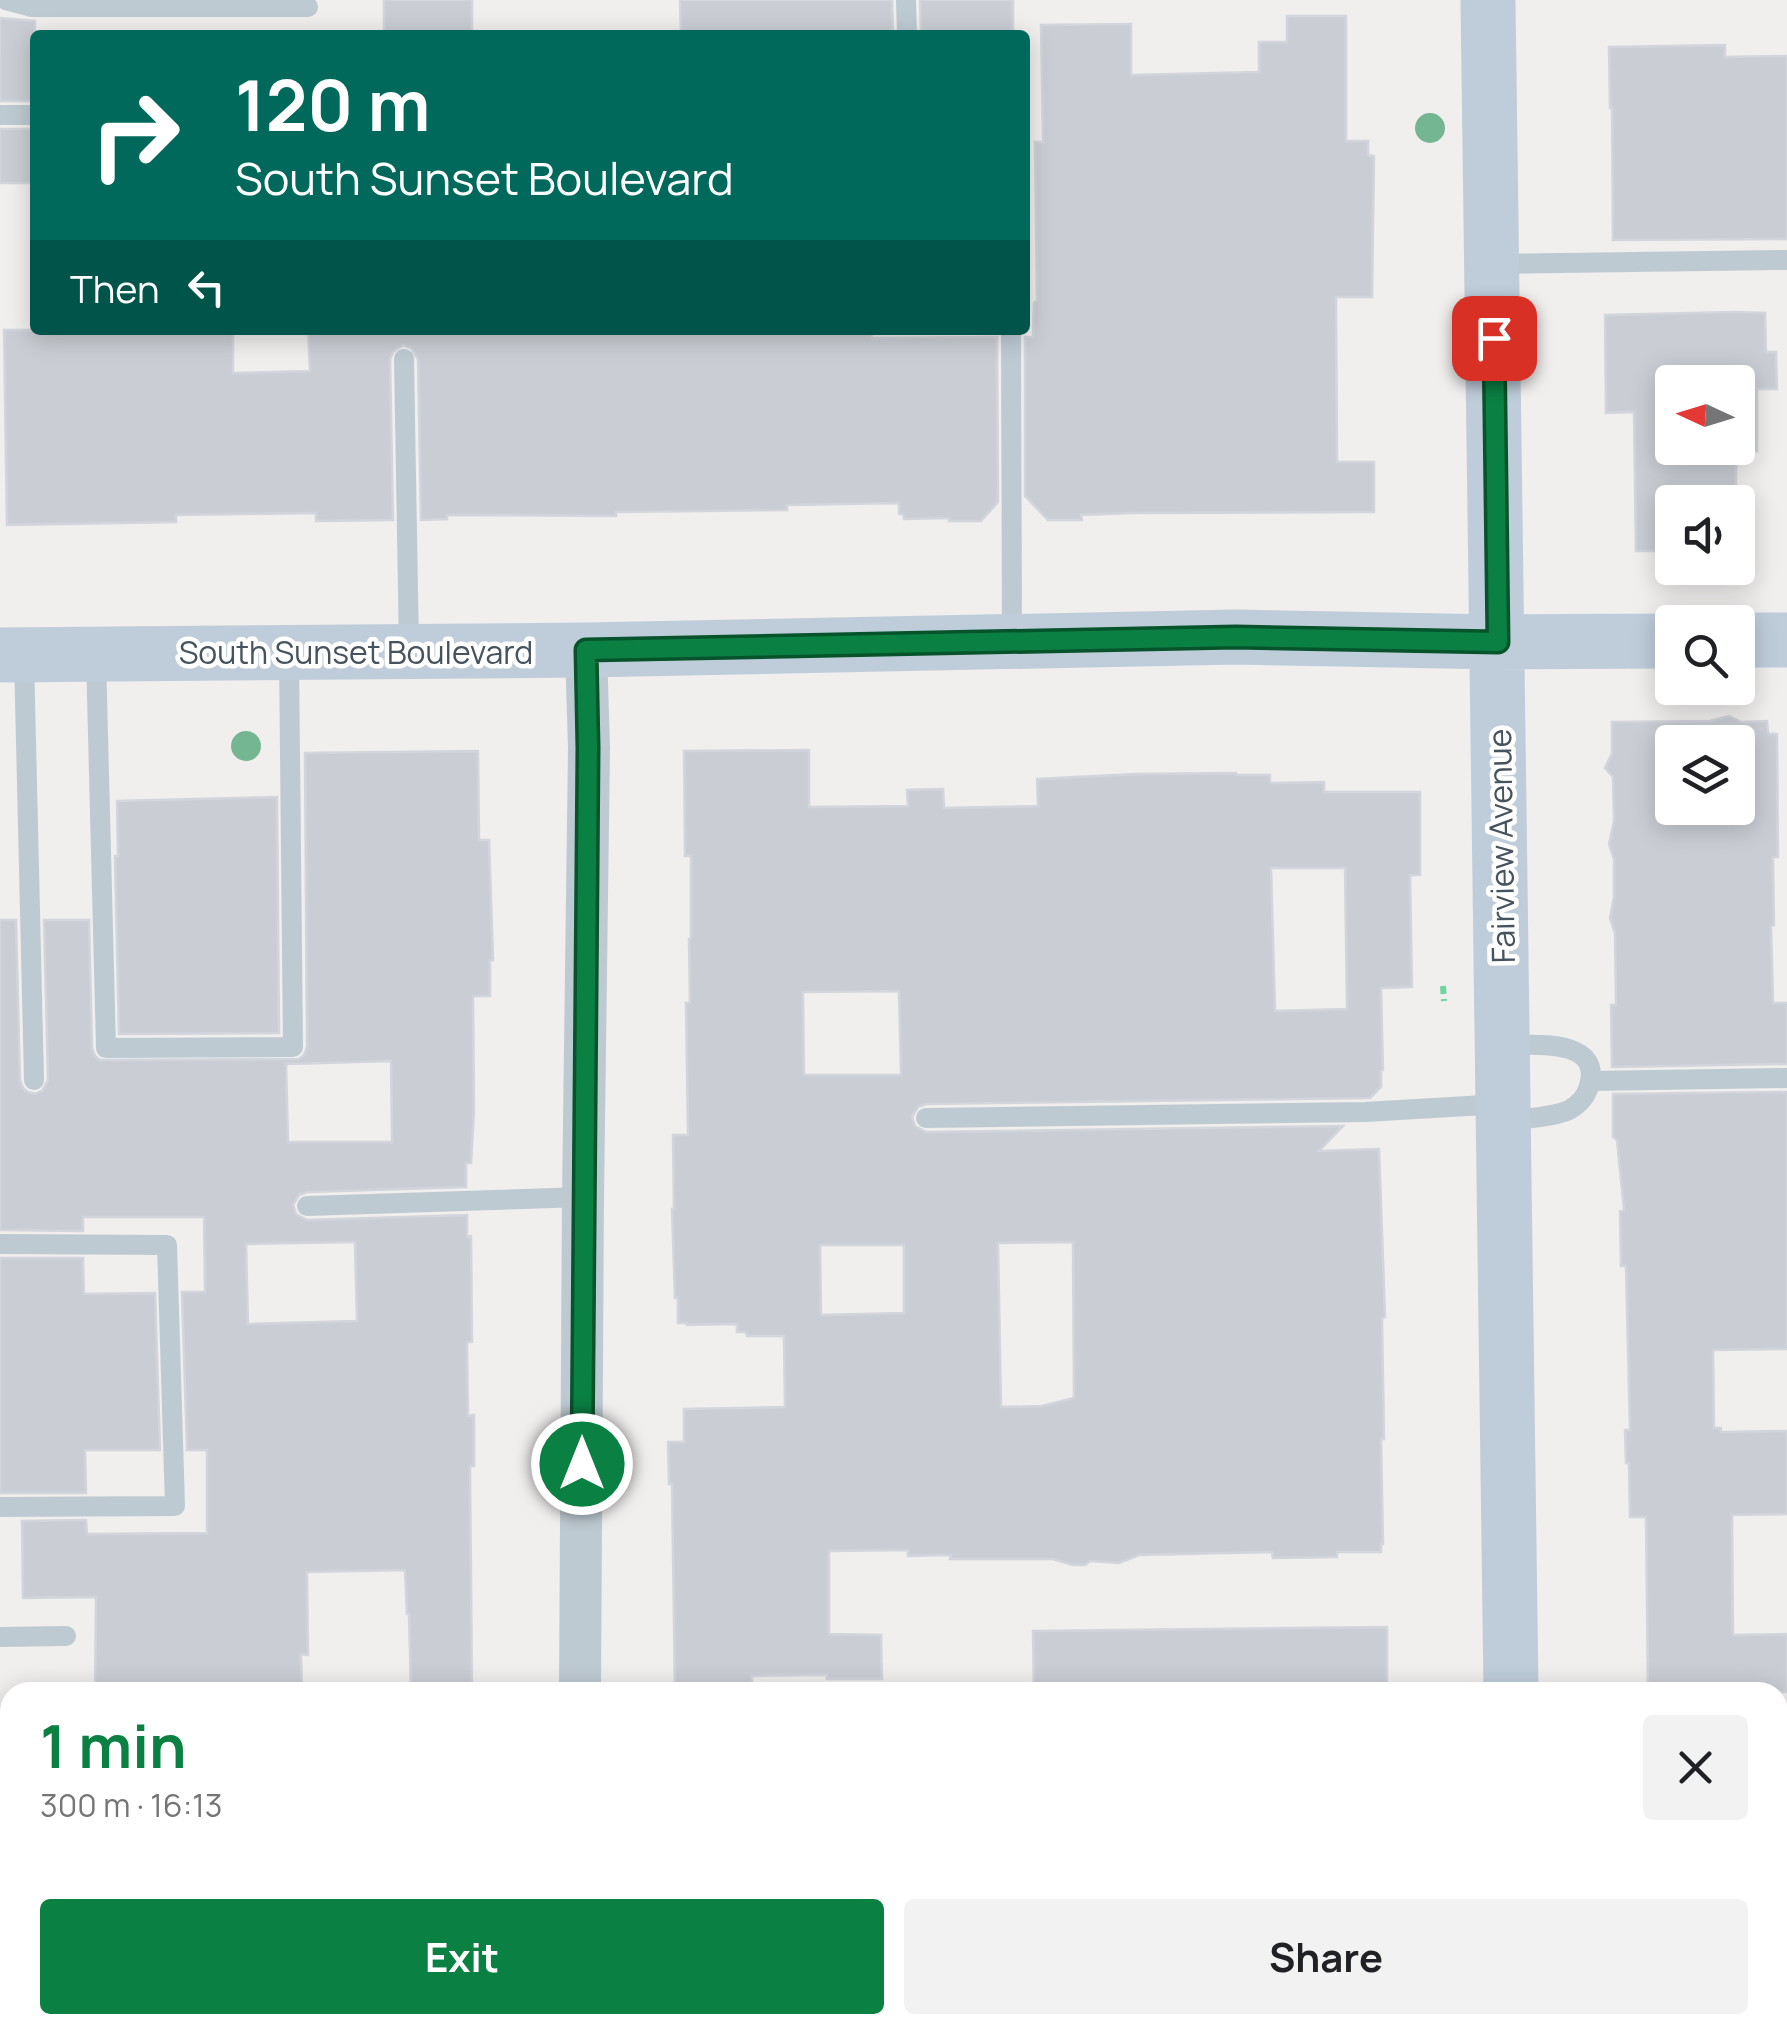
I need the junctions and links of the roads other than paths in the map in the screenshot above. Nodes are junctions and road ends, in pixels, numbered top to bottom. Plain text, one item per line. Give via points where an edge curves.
1 (6, 0) edge
2 (906, 0) edge
3 (1488, 0) edge
4 (308, 7) dead end
5 (908, 30) edge
6 (0, 115) edge
7 (30, 115) edge
8 (1787, 260) edge
9 (1492, 264) junction
10 (1011, 335) edge
11 (404, 359) dead end
12 (1755, 640) edge
13 (1787, 640) edge
14 (1012, 641) junction
15 (1655, 641) edge
16 (1498, 642) junction
17 (586, 650) junction
18 (409, 651) junction
19 (290, 653) junction
20 (96, 654) junction
21 (12, 655) edge
22 (1503, 1046) junction
23 (1787, 1078) edge
24 (34, 1080) dead end
25 (1591, 1081) junction
26 (1504, 1113) junction
27 (926, 1118) dead end
28 (583, 1197) junction
29 (307, 1206) dead end
30 (0, 1244) edge
31 (0, 1507) edge
32 (66, 1636) dead end
33 (0, 1638) edge
34 (580, 1682) edge
35 (1512, 1682) edge

1 - 4 lane via 32,7
2 - 5 lane
3 - 9 main road, Fairview Avenue
6 - 7 lane
8 - 9 lane
9 - 16 main road, Fairview Avenue
10 - 14 lane
11 - 18 lane
12 - 13 main road
14 - 16 main road, South Sunset Boulevard
14 - 17 main road, South Sunset Boulevard
15 - 16 main road, South Sunset Boulevard
16 - 22 main road, Fairview Avenue
17 - 18 main road, South Sunset Boulevard
17 - 28 street
18 - 19 main road, South Sunset Boulevard
19 - 20 main road, South Sunset Boulevard
19 - 20 lane via 293,1047 106,1048
20 - 21 main road, South Sunset Boulevard
21 - 24 lane
22 - 25 lane via 1576,1051 1588,1063
22 - 26 main road, Fairview Avenue
23 - 25 lane
25 - 26 lane via 1567,1110
26 - 27 lane
26 - 35 main road, Fairview Avenue
28 - 29 lane
28 - 34 street
30 - 31 lane via 167,1245 175,1506
32 - 33 lane

